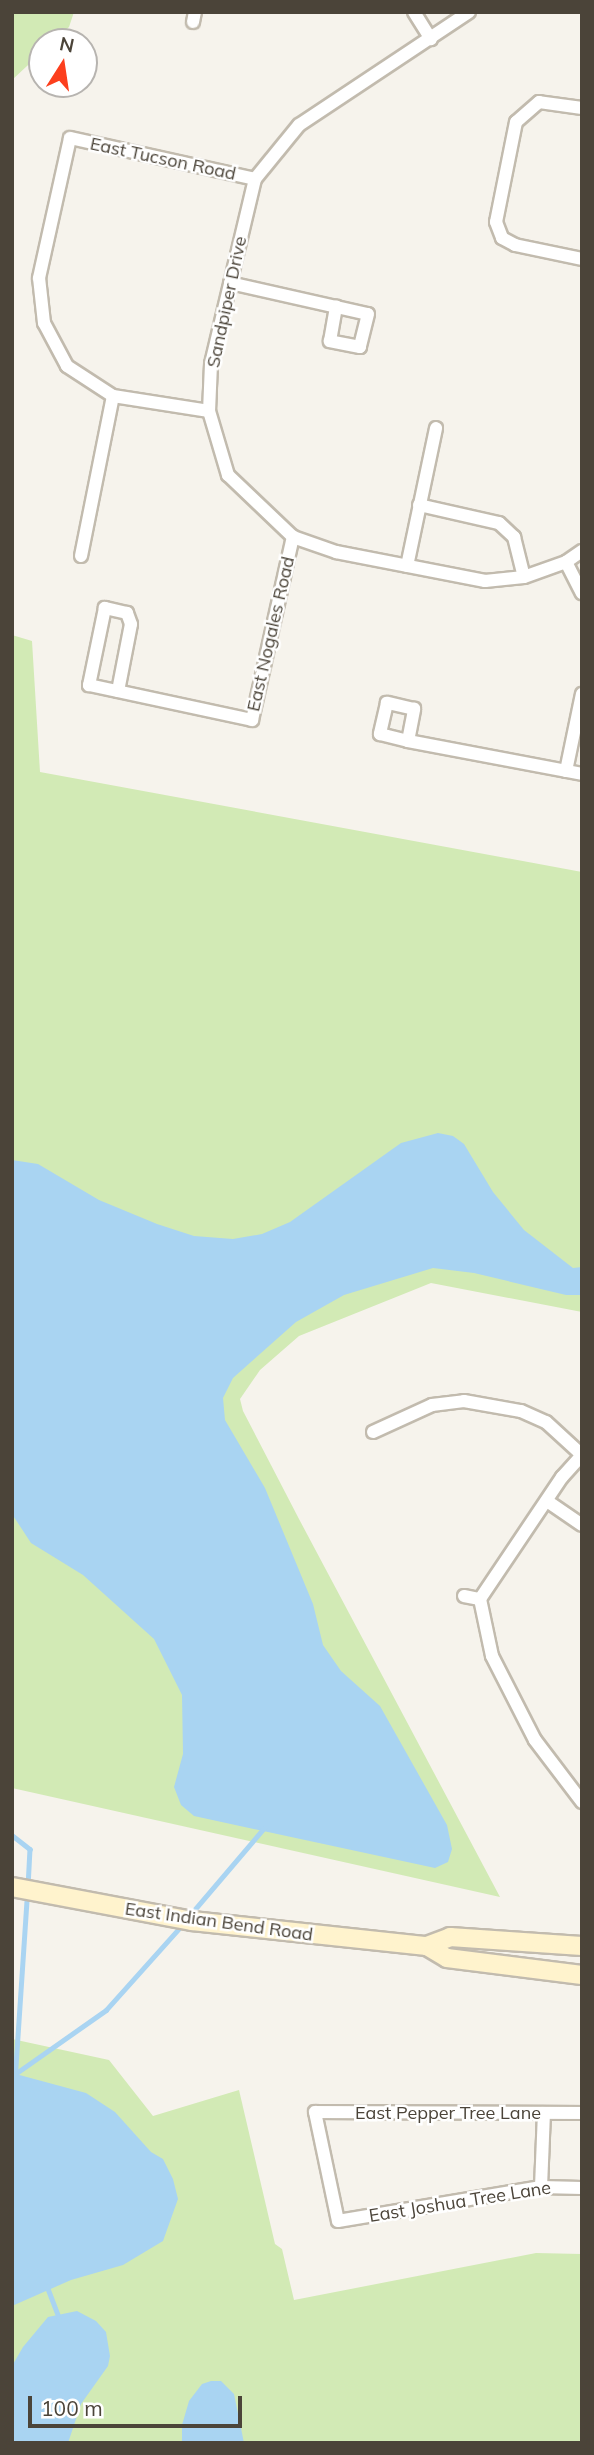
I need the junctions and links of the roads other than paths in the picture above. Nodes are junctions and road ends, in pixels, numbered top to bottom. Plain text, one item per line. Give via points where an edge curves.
1 (414, 12) edge
2 (469, 12) edge
3 (431, 39) junction
4 (582, 108) edge
5 (255, 179) junction
6 (582, 259) edge
7 (230, 283) junction
8 (337, 307) dead end
9 (113, 396) junction
10 (209, 411) junction
11 (436, 428) dead end
12 (419, 505) junction
13 (293, 537) junction
14 (582, 551) edge
15 (81, 556) dead end
16 (566, 562) junction
17 (407, 566) junction
18 (524, 578) junction
19 (582, 593) edge
20 (118, 691) junction
21 (582, 694) edge
22 (408, 741) dead end
23 (566, 771) junction
24 (582, 774) edge
25 (373, 1432) dead end
26 (582, 1455) edge
27 (547, 1501) junction
28 (582, 1525) edge
29 (464, 1596) dead end
30 (480, 1599) junction
31 (582, 1802) edge
32 (12, 1886) edge
33 (427, 1946) junction
34 (582, 1946) edge
35 (582, 1975) edge
36 (544, 2113) junction
37 (582, 2113) edge
38 (541, 2187) junction
39 (582, 2188) edge
40 (338, 2221) joint

1 - 3 street
2 - 3 street, Sandpiper Drive
3 - 5 street, Sandpiper Drive via 299,125
4 - 6 street via 540,102 516,122 496,222 502,238 515,245
5 - 7 street, Sandpiper Drive
5 - 9 street, East Tucson Road via 70,138 39,278 44,323 66,366
7 - 8 street
7 - 10 street, Sandpiper Drive via 211,364
9 - 10 street
9 - 15 street
10 - 13 street, Sandpiper Drive via 228,475
11 - 12 street
12 - 17 street
12 - 18 street via 499,523 514,537
13 - 17 street, Sandpiper Drive via 336,552
13 - 20 street, East Nogales Road via 251,720
14 - 16 street, Sandpiper Drive
16 - 18 street, Sandpiper Drive
16 - 19 street
17 - 18 street, Sandpiper Drive via 485,581
20 - 20 street, East Nogales Road via 131,624 127,613 105,608 89,685
21 - 23 street
22 - 23 street
23 - 24 street
25 - 26 street via 432,1405 464,1401 521,1411 546,1422
26 - 27 street
27 - 28 street
27 - 30 street
29 - 30 street
30 - 31 street via 492,1656 535,1740
32 - 33 main road, East Indian Bend Road via 214,1924
33 - 34 main road, East Indian Bend Road via 450,1937
33 - 35 main road, East Indian Bend Road via 447,1958
36 - 37 street, East Pepper Tree Lane
36 - 38 street
36 - 40 street, East Pepper Tree Lane via 315,2112
38 - 39 street, East Joshua Tree Lane
38 - 40 street, East Joshua Tree Lane

